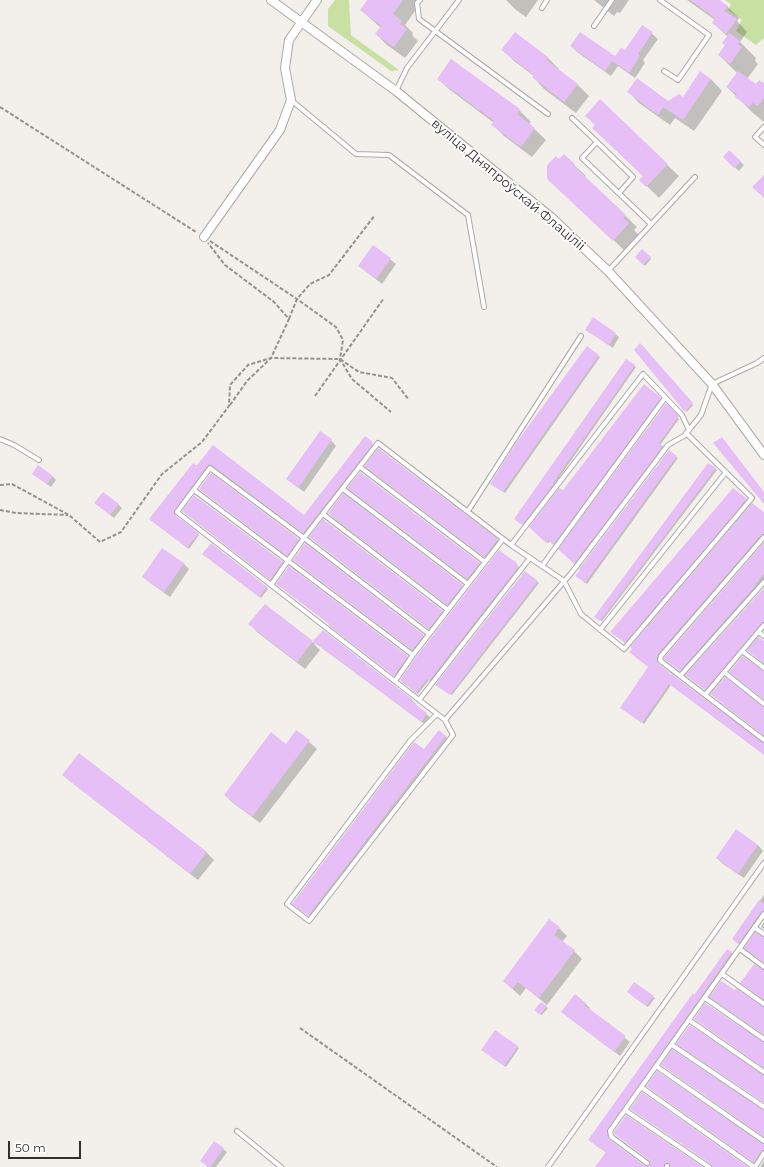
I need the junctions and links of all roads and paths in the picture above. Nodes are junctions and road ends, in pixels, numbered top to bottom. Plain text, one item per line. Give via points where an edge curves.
1 (271, 0) edge
2 (318, 0) edge
3 (420, 0) edge
4 (459, 0) edge
5 (547, 0) edge
6 (612, 0) edge
7 (660, 0) edge
8 (542, 8) dead end
9 (301, 22) junction
10 (594, 26) dead end
11 (435, 32) junction
12 (664, 71) dead end
13 (396, 91) junction
14 (291, 100) junction
15 (0, 107) edge
16 (548, 114) dead end
17 (572, 118) dead end
18 (764, 127) edge
19 (596, 142) junction
20 (764, 145) edge
21 (695, 177) dead end
22 (618, 193) junction
23 (375, 215) dead end
24 (651, 224) junction
25 (204, 237) junction
26 (608, 271) junction
27 (384, 298) dead end
28 (297, 299) junction
29 (484, 307) dead end
30 (289, 319) junction
31 (581, 336) dead end
32 (271, 358) junction
33 (764, 358) edge
34 (340, 359) junction
35 (712, 384) junction
36 (315, 396) dead end
37 (665, 398) junction
38 (409, 400) dead end
39 (229, 406) junction
40 (391, 412) dead end
41 (688, 431) junction
42 (0, 439) edge
43 (764, 455) edge
44 (39, 460) dead end
45 (360, 467) junction
46 (726, 472) junction
47 (0, 485) edge
48 (343, 489) junction
49 (194, 490) junction
50 (0, 510) edge
51 (468, 512) junction
52 (323, 514) junction
53 (69, 515) junction
54 (764, 537) edge
55 (304, 538) junction
56 (504, 539) junction
57 (511, 545) junction
58 (530, 558) junction
59 (288, 560) junction
60 (485, 562) junction
61 (542, 566) junction
62 (564, 581) junction
63 (468, 584) junction
64 (271, 585) junction
65 (763, 585) edge
66 (448, 610) junction
67 (764, 625) edge
68 (600, 630) junction
69 (758, 632) junction
70 (429, 634) junction
71 (764, 636) edge
72 (742, 651) junction
73 (413, 655) junction
74 (764, 668) edge
75 (724, 672) junction
76 (680, 676) junction
77 (395, 681) junction
78 (704, 695) junction
79 (419, 700) junction
80 (764, 704) edge
81 (437, 714) junction
82 (445, 720) junction
83 (764, 740) edge
84 (764, 863) edge
85 (764, 914) edge
86 (755, 928) junction
87 (764, 934) edge
88 (740, 949) junction
89 (764, 967) edge
90 (722, 974) junction
91 (705, 998) junction
92 (764, 1004) edge
93 (689, 1020) junction
94 (300, 1028) dead end
95 (764, 1038) edge
96 (672, 1044) junction
97 (656, 1066) junction
98 (764, 1072) edge
99 (641, 1087) junction
100 (764, 1108) edge
101 (625, 1110) junction
102 (237, 1131) dead end
103 (764, 1141) edge
104 (764, 1153) edge
105 (648, 1163) dead end
106 (281, 1167) edge
107 (497, 1167) edge
108 (548, 1167) edge
109 (709, 1167) edge
110 (755, 1167) edge

1 - 9 street, вуліца Дняпроўскай Флаціліі
2 - 9 street
3 - 11 lane via 417,4 419,19
4 - 11 lane
5 - 8 lane
6 - 10 lane
7 - 12 lane via 709,35 678,80
9 - 13 street, вуліца Дняпроўскай Флаціліі
9 - 14 street via 289,40 285,68
11 - 13 lane via 407,68
11 - 16 lane
13 - 26 street, вуліца Дняпроўскай Флаціліі via 551,217
14 - 25 street via 280,130
14 - 29 lane via 356,154 389,155 468,215
15 - 25 path
17 - 19 lane
18 - 20 lane via 755,137
19 - 22 lane via 582,158
19 - 22 lane via 633,177
21 - 24 lane
22 - 24 lane
23 - 28 path via 329,275 310,284
24 - 26 lane
25 - 28 path
25 - 30 path via 225,265 274,302
26 - 35 street, вуліца Дняпроўскай Флаціліі
27 - 34 path
28 - 30 path
28 - 34 path via 336,327 343,340
30 - 32 path
31 - 51 lane
32 - 34 path
32 - 39 path via 247,381
32 - 39 path via 248,365 230,385
33 - 35 lane
34 - 36 path
34 - 38 path via 359,372 392,378
34 - 40 path via 352,379
35 - 41 lane via 701,415
35 - 43 street, вуліца Дняпроўскай Флаціліі
37 - 41 lane via 682,415
37 - 57 lane via 643,374
37 - 61 lane
39 - 53 path via 202,442 162,474 122,532 100,542
41 - 46 lane
41 - 62 lane via 668,445
42 - 44 lane
45 - 48 lane
45 - 51 lane via 378,443
45 - 60 lane
46 - 68 lane
46 - 68 lane via 752,498 624,649
47 - 53 path via 12,484
48 - 52 lane
48 - 63 lane
49 - 55 lane via 210,468
49 - 59 lane
49 - 64 lane via 177,512
50 - 53 path
51 - 56 lane
52 - 55 lane
52 - 66 lane
54 - 76 lane via 662,656 660,660
55 - 59 lane
55 - 70 lane
56 - 57 lane
56 - 60 lane
57 - 58 lane
58 - 61 lane
58 - 79 lane
59 - 64 lane
59 - 73 lane
60 - 63 lane
61 - 62 lane
62 - 68 lane via 582,614
62 - 82 lane
63 - 66 lane
64 - 77 lane
65 - 76 lane
66 - 70 lane
67 - 69 lane
69 - 71 lane
69 - 72 lane
70 - 73 lane
72 - 74 lane
72 - 75 lane
73 - 77 lane
75 - 78 lane
75 - 80 lane
76 - 78 lane
77 - 79 lane
78 - 83 lane
79 - 81 lane
81 - 82 lane
81 - 82 lane via 410,741 288,904 309,921 454,735
84 - 108 lane
85 - 86 lane
86 - 87 lane
86 - 88 lane
88 - 89 lane
88 - 90 lane
90 - 91 lane
90 - 92 lane
91 - 93 lane
91 - 95 lane
93 - 96 lane
93 - 98 lane
94 - 107 path
96 - 97 lane
96 - 100 lane
97 - 99 lane
97 - 103 lane
99 - 101 lane
99 - 110 lane
101 - 105 lane via 610,1131 611,1136
101 - 109 lane
102 - 106 lane
104 - 110 lane

